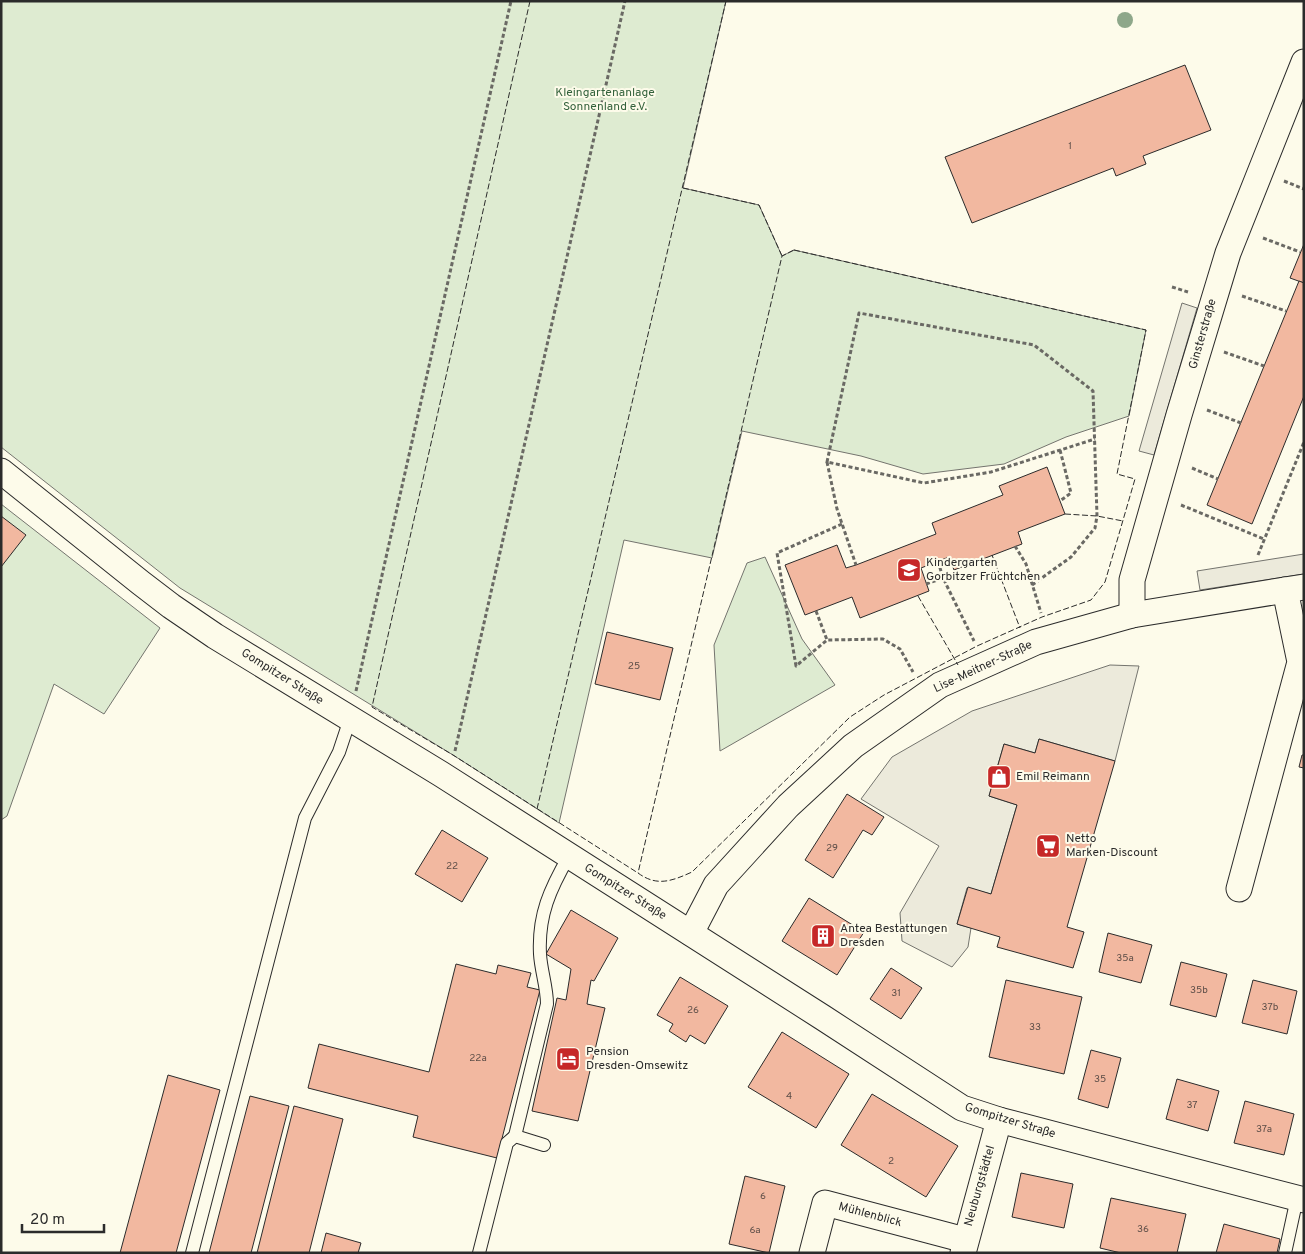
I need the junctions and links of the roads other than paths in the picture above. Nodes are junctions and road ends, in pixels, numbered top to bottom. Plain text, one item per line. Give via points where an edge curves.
1 (1304, 62) edge
2 (1, 471) edge
3 (1294, 588) edge
4 (1132, 615) junction
5 (350, 718) junction
6 (569, 856) junction
7 (1239, 889) dead end
8 (690, 933) junction
9 (999, 1120) junction
10 (515, 1136) junction
11 (544, 1145) dead end
12 (1300, 1199) edge
13 (964, 1246) edge
14 (192, 1253) edge
15 (478, 1253) edge
16 (812, 1253) edge
17 (1285, 1253) edge

1 - 4 street, Ginsterstraße via 1228,253 1213,300 1132,580
2 - 5 street, Gompitzer Straße via 171,606
3 - 4 street, Lise-Meitner-Straße
3 - 7 street, Lise-Meitner-Straße via 1300,662
4 - 8 street, Lise-Meitner-Straße via 1036,642 940,685 853,746 788,806 716,885
5 - 6 street, Gompitzer Straße
5 - 14 lane via 339,752 305,818
6 - 8 street, Gompitzer Straße
6 - 10 lane via 544,909 540,955 547,1004
8 - 9 street, Gompitzer Straße via 962,1108
9 - 12 street, Gompitzer Straße
9 - 13 street, Neuburgstädtel
10 - 11 lane
10 - 15 lane via 507,1143
12 - 17 lane
13 - 16 street, Mühlenblick via 825,1203

